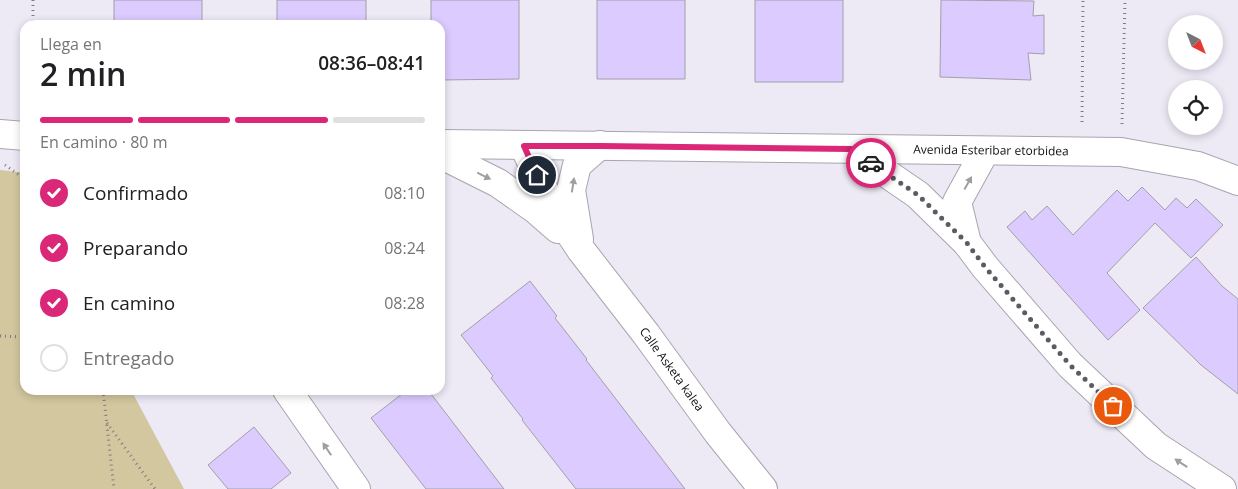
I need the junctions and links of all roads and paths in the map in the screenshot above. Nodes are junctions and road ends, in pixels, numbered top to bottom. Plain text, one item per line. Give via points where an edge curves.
1 (33, 0) edge
2 (1083, 0) edge
3 (1125, 0) edge
4 (33, 20) edge
5 (0, 134) edge
6 (20, 136) edge
7 (445, 144) edge
8 (524, 146) junction
9 (600, 146) junction
10 (851, 149) junction
11 (985, 151) junction
12 (1082, 152) junction
13 (1121, 152) junction
14 (445, 156) edge
15 (0, 162) edge
16 (20, 176) edge
17 (1238, 181) edge
18 (967, 243) junction
19 (582, 250) junction
20 (0, 336) edge
21 (20, 337) edge
22 (103, 395) edge
23 (290, 395) edge
24 (106, 422) junction
25 (114, 489) edge
26 (155, 489) edge
27 (356, 489) edge
28 (762, 489) edge
29 (1222, 489) edge

1 - 4 path
2 - 12 path
3 - 13 path
5 - 6 street
7 - 8 street, Avenida Esteribar etorbidea
8 - 9 street, Avenida Esteribar etorbidea
8 - 19 street, Calle Asketa kalea via 550,203
9 - 10 street, Avenida Esteribar etorbidea
19 -> 9 street, Calle Asketa kalea via 571,190 577,165
10 - 11 street, Avenida Esteribar etorbidea
10 - 18 street via 918,195
11 - 12 street, Avenida Esteribar etorbidea
18 -> 11 street via 957,202
12 - 13 street, Avenida Esteribar etorbidea
13 - 17 street, Avenida Esteribar etorbidea via 1198,166
14 -> 19 street, Calle Asketa kalea via 498,183 535,209
15 - 16 path
29 -> 18 street via 1156,446 1070,365
19 - 28 street, Calle Asketa kalea
20 - 21 path
22 - 24 path
27 -> 23 street
24 - 25 path
24 - 26 path

